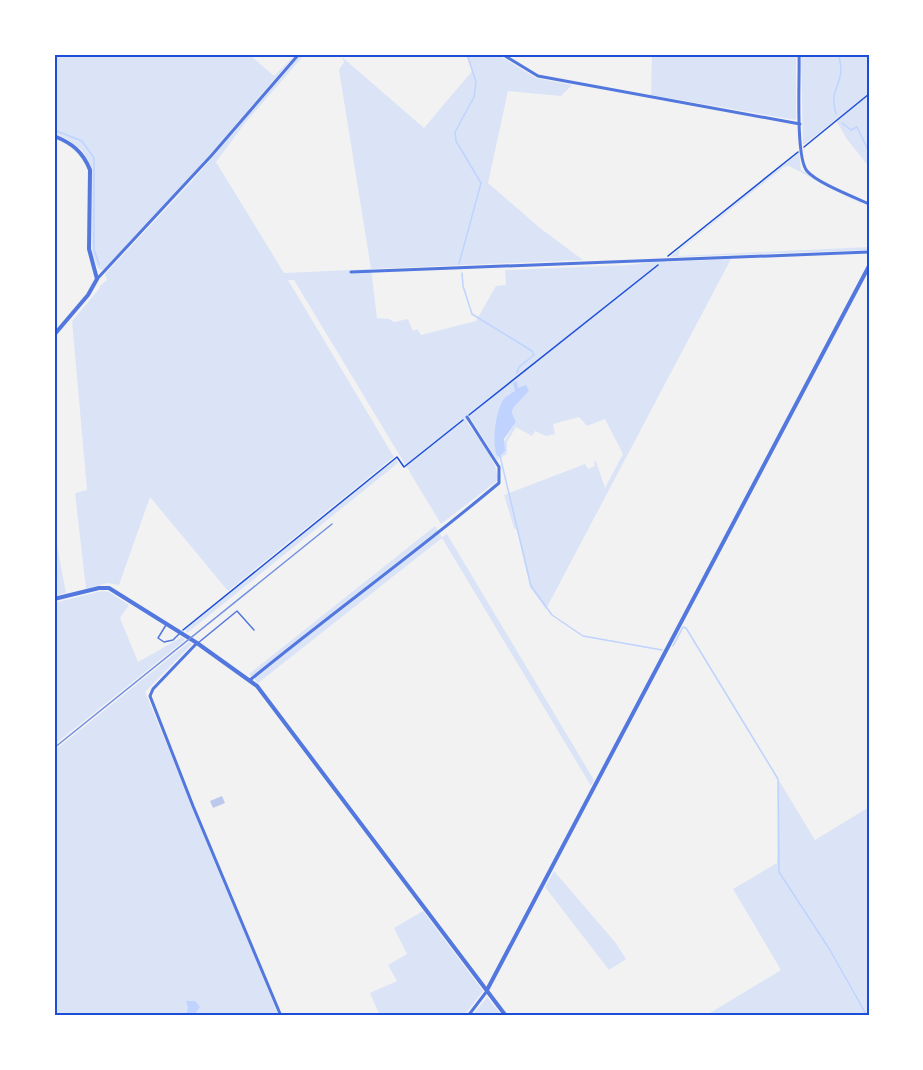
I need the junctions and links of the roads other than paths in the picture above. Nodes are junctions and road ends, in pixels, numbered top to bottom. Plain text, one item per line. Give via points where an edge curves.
1 (299, 54) edge
2 (502, 54) edge
3 (800, 54) edge
4 (800, 124) junction
5 (54, 136) edge
6 (869, 204) edge
7 (869, 252) edge
8 (869, 266) edge
9 (351, 272) dead end
10 (97, 279) junction
11 (54, 335) edge
12 (467, 417) road end
13 (54, 599) edge
14 (167, 624) junction
15 (254, 630) dead end
16 (180, 633) junction
17 (197, 643) junction
18 (250, 680) junction
19 (487, 990) junction
20 (281, 1016) edge
21 (468, 1016) edge
22 (506, 1016) edge

1 - 10 street
2 - 4 street via 538,76
3 - 4 street
4 - 6 street via 800,150 809,173
5 - 10 street via 77,149 90,170 89,249
7 - 9 street
8 - 19 street
10 - 11 street
12 - 18 street via 499,467 500,483
13 - 14 street via 105,586
14 - 16 street
14 - 16 lane via 158,638 164,642 174,640
15 - 17 lane via 237,611
16 - 17 street
17 - 18 street
17 - 20 street via 150,696
18 - 19 street
19 - 21 street
19 - 22 street

